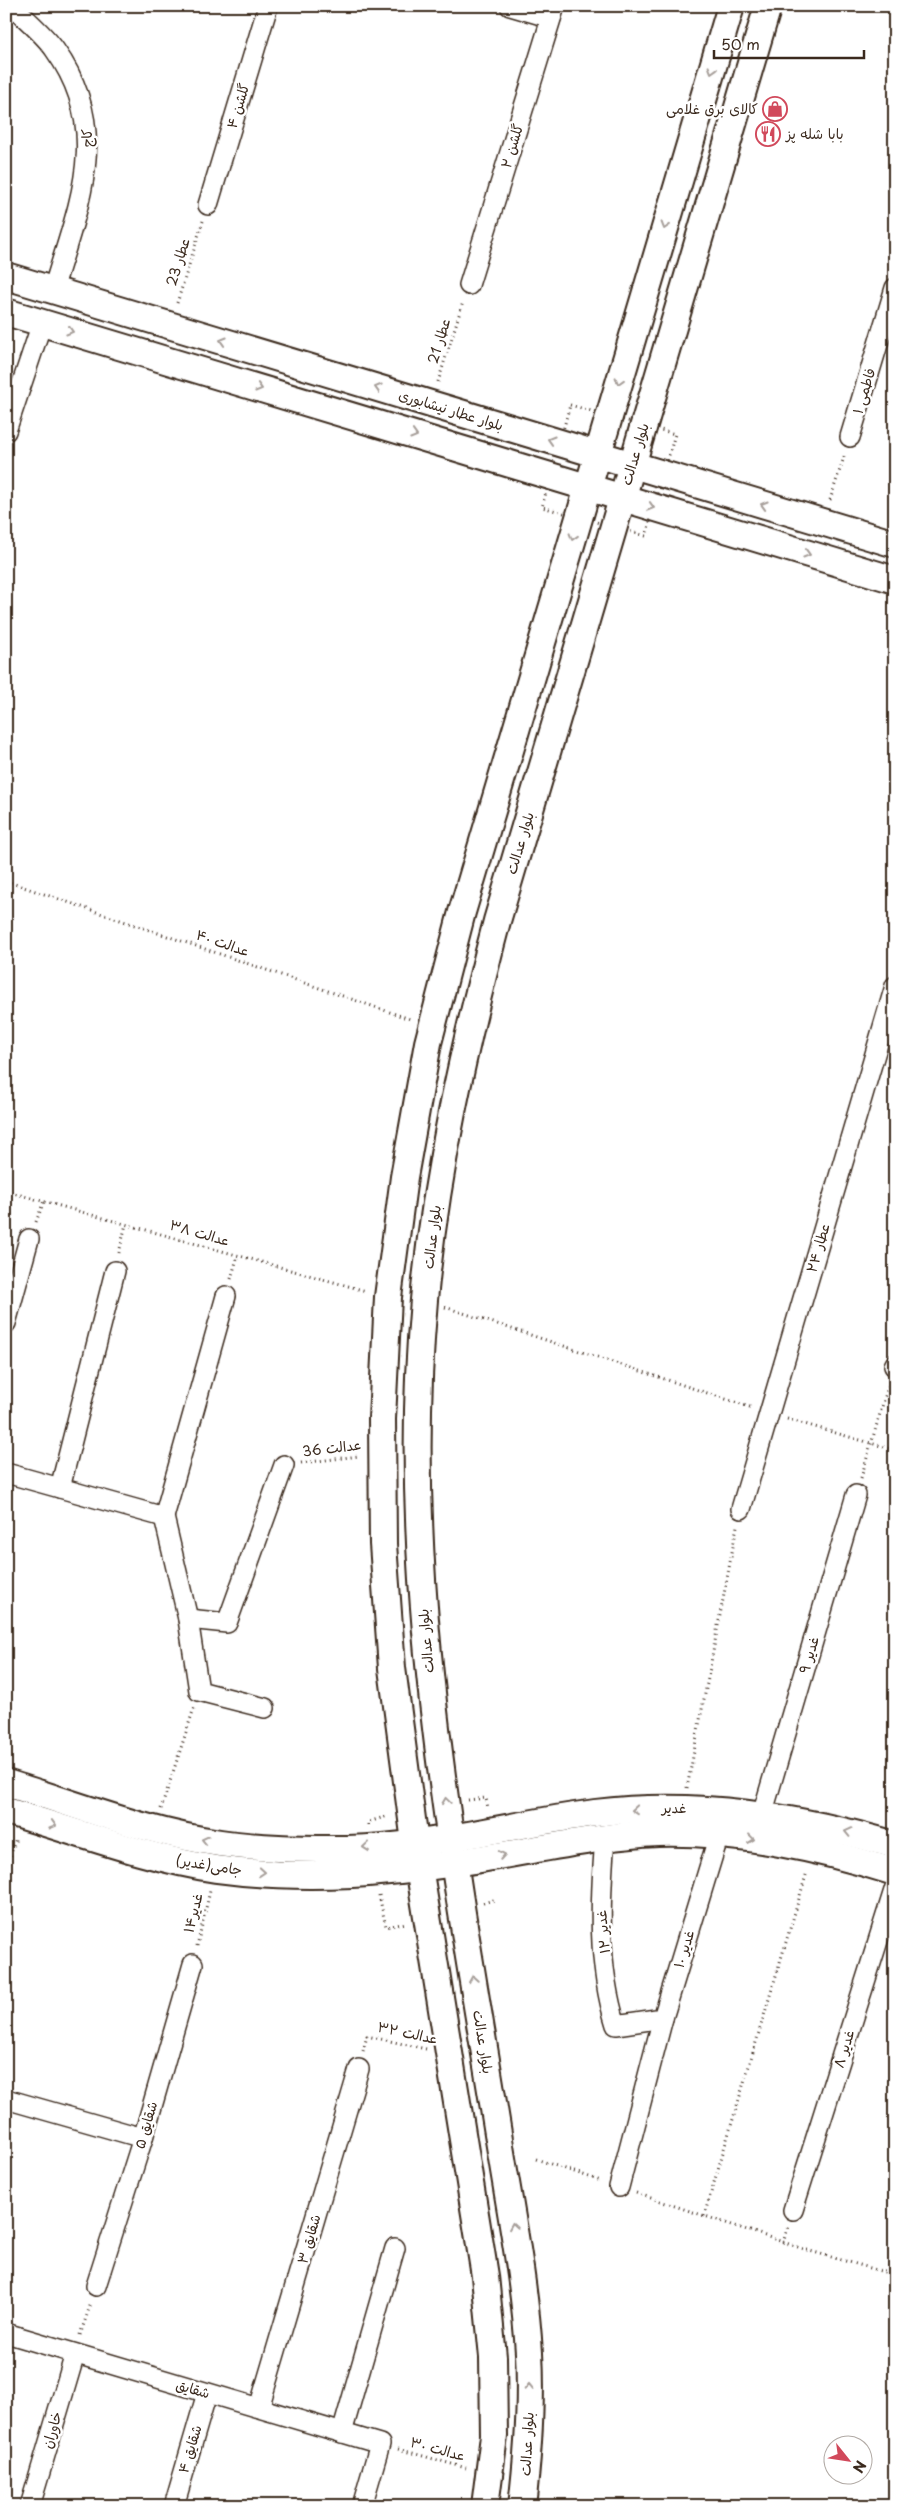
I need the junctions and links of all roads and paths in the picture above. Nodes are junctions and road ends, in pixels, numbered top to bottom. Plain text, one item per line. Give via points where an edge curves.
1 (13, 6) edge
2 (268, 6) edge
3 (510, 6) edge
4 (730, 6) edge
5 (768, 6) edge
6 (553, 12) edge
7 (208, 205) joint
8 (6, 276) edge
9 (468, 285) joint
10 (895, 288) edge
11 (53, 290) junction
12 (891, 311) edge
13 (6, 312) edge
14 (42, 323) junction
15 (170, 325) junction
16 (432, 404) junction
17 (6, 431) edge
18 (850, 437) joint
19 (598, 454) junction
20 (632, 465) junction
21 (588, 488) junction
22 (622, 498) junction
23 (823, 522) junction
24 (895, 544) edge
25 (895, 580) edge
26 (6, 881) edge
27 (895, 986) edge
28 (432, 1026) junction
29 (889, 1028) edge
30 (6, 1191) edge
31 (126, 1224) junction
32 (29, 1239) dead end
33 (238, 1255) junction
34 (115, 1271) joint
35 (226, 1296) joint
36 (388, 1297) junction
37 (424, 1300) junction
38 (6, 1323) edge
39 (894, 1365) edge
40 (769, 1414) junction
41 (872, 1444) junction
42 (895, 1450) edge
43 (382, 1453) junction
44 (284, 1465) joint
45 (6, 1473) edge
46 (60, 1488) junction
47 (856, 1495) joint
48 (741, 1509) joint
49 (164, 1517) junction
50 (188, 1619) junction
51 (199, 1691) junction
52 (266, 1708) dead end
53 (6, 1783) edge
54 (683, 1808) junction
55 (14, 1813) edge
56 (762, 1814) junction
57 (154, 1828) junction
58 (719, 1835) junction
59 (605, 1838) junction
60 (415, 1842) junction
61 (895, 1845) edge
62 (452, 1850) junction
63 (814, 1850) junction
64 (419, 1868) junction
65 (216, 1869) junction
66 (6, 1870) edge
67 (895, 1872) edge
68 (895, 1887) edge
69 (193, 1964) joint
70 (663, 2018) junction
71 (449, 2054) junction
72 (359, 2069) joint
73 (6, 2099) edge
74 (143, 2138) junction
75 (536, 2159) dead end
76 (620, 2187) junction
77 (793, 2210) dead end
78 (704, 2216) junction
79 (395, 2248) dead end
80 (895, 2275) edge
81 (96, 2286) joint
82 (6, 2333) edge
83 (74, 2354) junction
84 (207, 2393) junction
85 (259, 2408) junction
86 (342, 2433) junction
87 (380, 2444) junction
88 (489, 2474) junction
89 (30, 2506) edge
90 (174, 2506) edge
91 (362, 2506) edge
92 (485, 2506) edge
93 (522, 2506) edge

1 - 11 street, کاج via 54,48 76,84 86,121 87,155 81,196
2 - 7 street, گلشن ۴
3 - 6 street
4 -> 19 main road
5 - 20 main road, بلوار عدالت
6 - 9 street, گلشن ۲
7 - 15 path, عطار 23
8 - 11 main road, بلوار عطار نیشابوری
9 - 16 path, عطار 21
10 - 12 street, فاطمی ۱
11 - 14 main road
11 - 15 main road, بلوار عطار نیشابوری
12 - 18 street, فاطمی ۱
13 - 14 main road
14 - 17 street
14 -> 21 main road
16 -> 15 main road, بلوار عطار نیشابوری
19 -> 16 main road, بلوار عطار نیشابوری
18 - 23 path
19 - 20 main road, بلوار عطار نیشابوری
19 - 21 main road
20 - 22 main road, بلوار عدالت
23 -> 20 main road, بلوار عطار نیشابوری
21 - 22 main road
21 -> 28 main road via 462,912
22 -> 25 main road
22 - 37 main road, بلوار عدالت via 497,921 463,1051 439,1182
23 - 24 main road, بلوار عطار نیشابوری
26 - 28 path, عدالت ۴۰
27 - 29 street, عطار ۲۴
28 - 36 main road via 404,1177
29 - 40 street, عطار ۲۴
30 - 31 path, عدالت ۳۸
31 - 33 path, عدالت ۳۸
31 - 34 path
32 - 38 street
33 - 35 path
33 - 36 path, عدالت ۳۸
34 - 46 street
35 - 49 street
36 - 43 main road
37 - 40 path
62 -> 37 main road, بلوار عدالت via 428,1664 419,1542 418,1419
39 - 41 path
40 - 41 path
40 - 48 street, عطار ۲۴
41 - 42 path
41 - 47 path
43 - 44 path, عدالت 36
43 - 60 main road via 383,1544 392,1668
44 - 50 street via 227,1623
45 - 46 street
46 - 49 street
47 - 56 street, غدیر ۹
48 - 54 path
49 - 50 street
50 - 51 street
51 - 52 street
51 - 57 path
53 - 57 main road, جامی(غدیر)
54 - 56 main road, غدیر
54 -> 62 main road, غدیر via 594,1814
55 -> 65 main road, جامی(غدیر) via 148,1853
55 - 66 path
61 -> 56 main road, غدیر via 792,1818
60 -> 57 main road, جامی(غدیر) via 350,1849 286,1848 220,1843
58 - 59 main road, غدیر via 658,1833
58 -> 63 main road, غدیر
58 - 70 street, غدیر ۱۰
62 -> 59 main road, غدیر
59 - 70 street, غدیر ۱۲ via 600,1908 610,2004 616,2024
60 - 62 main road, جامی(غدیر)
60 - 64 main road
62 - 64 main road, جامی(غدیر)
93 -> 62 main road, بلوار عدالت via 530,2438 529,2355 521,2272
63 - 67 main road, غدیر
63 - 78 path
65 -> 64 main road, جامی(غدیر) via 351,1874
64 - 71 main road
65 - 69 path, غدیر۱۴
68 - 77 street, غدیر ۸
69 - 74 street, شقایق ۵
70 - 76 street, غدیر ۱۰
71 - 72 path, عدالت ۳۲ via 367,2036
71 - 88 main road via 485,2276 493,2357 494,2436
72 - 85 street, شقایق ۳
73 - 74 street
74 - 81 street, شقایق ۵
75 - 76 path
76 - 78 path
78 - 80 path
79 - 86 street
81 - 83 path
82 - 83 street, شقایق
83 - 84 street, شقایق
83 - 89 street, خاوران
84 - 85 street, شقایق
84 - 90 street, شقایق ۴
85 - 86 street, شقایق
86 - 87 street, شقایق
87 - 88 path, عدالت ۳۰
87 - 91 street
88 - 92 main road

